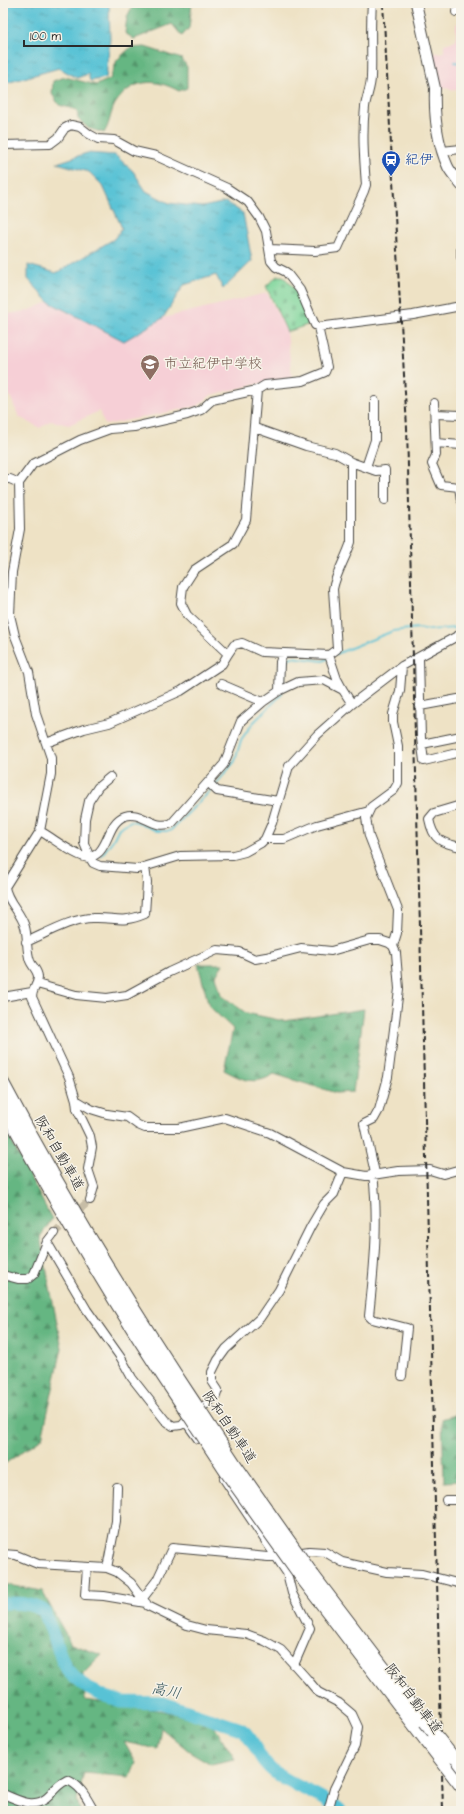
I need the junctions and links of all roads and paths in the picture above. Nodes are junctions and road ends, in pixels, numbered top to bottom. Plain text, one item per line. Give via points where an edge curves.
1 (372, 3) edge
2 (416, 3) edge
3 (3, 145) edge
4 (461, 149) edge
5 (442, 151) junction
6 (461, 185) edge
7 (461, 246) edge
8 (270, 249) junction
9 (461, 256) edge
10 (461, 306) edge
11 (318, 327) junction
12 (257, 390) junction
13 (375, 401) dead end
14 (434, 403) dead end
15 (435, 414) junction
16 (461, 415) edge
17 (254, 428) junction
18 (436, 443) junction
19 (461, 445) edge
20 (351, 462) junction
21 (366, 467) junction
22 (3, 479) edge
23 (19, 483) junction
24 (460, 487) edge
25 (385, 500) dead end
26 (461, 500) edge
27 (6, 603) edge
28 (461, 634) edge
29 (228, 654) junction
30 (283, 654) junction
31 (329, 655) junction
32 (419, 658) junction
33 (402, 666) junction
34 (221, 684) dead end
35 (343, 690) junction
36 (279, 691) junction
37 (458, 699) dead end
38 (263, 702) junction
39 (352, 704) junction
40 (420, 706) junction
41 (461, 736) edge
42 (46, 743) junction
43 (422, 744) junction
44 (461, 752) edge
45 (110, 778) dead end
46 (208, 782) junction
47 (278, 801) junction
48 (461, 805) edge
49 (369, 811) junction
50 (40, 831) junction
51 (265, 839) junction
52 (461, 847) edge
53 (90, 858) junction
54 (145, 866) junction
55 (26, 942) junction
56 (393, 946) junction
57 (37, 984) junction
58 (32, 992) junction
59 (3, 997) edge
60 (3, 1083) edge
61 (76, 1100) junction
62 (3, 1106) edge
63 (461, 1170) edge
64 (343, 1172) junction
65 (374, 1174) junction
66 (90, 1200) tunnel mouth
67 (54, 1233) tunnel mouth
68 (47, 1242) junction
69 (3, 1275) edge
70 (402, 1376) dead end
71 (190, 1414) junction
72 (117, 1487) dead end
73 (446, 1500) dead end
74 (461, 1500) edge
75 (3, 1554) edge
76 (276, 1556) junction
77 (88, 1567) junction
78 (107, 1568) junction
79 (308, 1578) junction
80 (461, 1584) edge
81 (145, 1601) junction
82 (294, 1665) junction
83 (461, 1767) edge
84 (458, 1781) edge
85 (3, 1794) edge
86 (94, 1811) edge
87 (328, 1811) edge

1 - 8 street via 371,81 362,132 366,185 364,191 338,248 315,251
2 - 5 main road via 436,88 438,136
3 - 8 street via 50,144 71,125 80,127 98,139 114,140 134,151 156,156 228,188 248,202 266,231
4 - 5 street
5 - 6 main road via 448,168
7 - 9 street
8 - 11 street via 271,261 276,268 286,272 300,290
10 - 11 street
11 - 12 street via 327,366 325,372 303,381 265,386
12 - 17 street
12 - 23 street via 212,400 201,410 187,415 134,427 110,428 33,464
13 - 21 street via 375,440
14 - 15 street
15 - 16 street
15 - 18 street
17 - 20 street via 335,453
17 - 29 street via 246,520 233,544 194,570 183,587 181,604 187,615
18 - 19 street
18 - 24 street via 436,455 432,464 441,485
20 - 21 street
20 - 31 street via 350,542 333,589 337,649
21 - 25 street via 376,471 385,470
22 - 23 street
23 - 27 street via 20,529
24 - 26 street
27 - 42 street via 28,672 36,714
28 - 32 street
29 - 30 street via 234,645 242,643 262,652
29 - 42 street via 222,664 181,691 109,723
30 - 31 street via 294,652
30 - 36 street via 280,662
31 - 35 street
32 - 33 street
32 - 40 street
33 - 39 street
33 - 49 street via 400,691 393,714 398,746 398,783 394,790
34 - 38 street
35 - 36 street via 324,680 298,682
35 - 39 street
36 - 38 street
37 - 40 street
38 - 46 street via 241,721 224,764
39 - 47 street via 317,735 289,766
40 - 43 street
41 - 43 street
42 - 50 street via 51,758 50,774
43 - 44 street via 424,761
45 - 53 street via 98,787 88,802 84,843
46 - 47 street via 217,791
46 - 53 street via 172,823 165,826 159,826 134,815 124,816 113,825 100,852
47 - 51 street
48 - 52 street via 434,813 429,819 431,830 438,840
49 - 51 street via 317,825 284,839
49 - 56 street via 366,818 369,836 398,910 397,933
50 - 53 street via 75,854
50 - 55 street via 5,886 6,895 19,912 25,928
51 - 54 street via 245,852 233,855 180,856
53 - 54 street via 93,863 100,866 137,869
54 - 55 street via 145,914 126,920 78,920
55 - 57 street via 30,961 38,975
56 - 57 street via 380,940 370,940 331,951 302,948 255,958 240,952 218,950 126,995 107,998 76,995
56 - 65 street via 396,953 399,989 388,1076 379,1110 374,1119 364,1124
57 - 58 street
58 - 59 street
58 - 61 street via 69,1077
60 - 71 highway, 阪和自動車道 via 58,1182 156,1345
61 - 64 street via 97,1110 127,1117 145,1128 179,1128 225,1118 270,1133
61 - 66 street via 92,1147 88,1169 94,1187
62 - 71 highway, 阪和自動車道 via 95,1269 144,1349
63 - 65 street via 442,1174 430,1170
64 - 65 street via 366,1176
64 - 71 street via 334,1194 324,1204 311,1226 279,1290 260,1318 226,1349 218,1360 212,1372 212,1381 218,1390 216,1396
65 - 70 street via 377,1222 369,1316 372,1320 407,1328
67 - 68 street
68 - 69 street via 34,1274 28,1279
68 - 71 street via 87,1310 132,1378 165,1420 173,1426 181,1425
71 - 76 street
71 - 79 highway, 阪和自動車道, bridge via 226,1472
72 - 78 street via 116,1521
73 - 74 street
75 - 77 street via 16,1555 38,1564
76 - 80 street via 309,1551 324,1552 342,1562 387,1572 422,1574
76 - 81 street via 172,1548
76 - 82 street via 287,1573 292,1593 310,1628
77 - 78 street
77 - 81 street via 85,1595
78 - 81 street via 131,1583
79 - 83 highway, 阪和自動車道, bridge
79 - 84 highway, 阪和自動車道, bridge via 426,1742
81 - 82 street via 148,1606 187,1625 206,1630 246,1634 265,1642 281,1650
82 - 87 street via 318,1692 339,1703 352,1714 358,1727 355,1746 338,1778
85 - 86 street via 23,1803 35,1803 48,1796 58,1784 67,1780 82,1791

